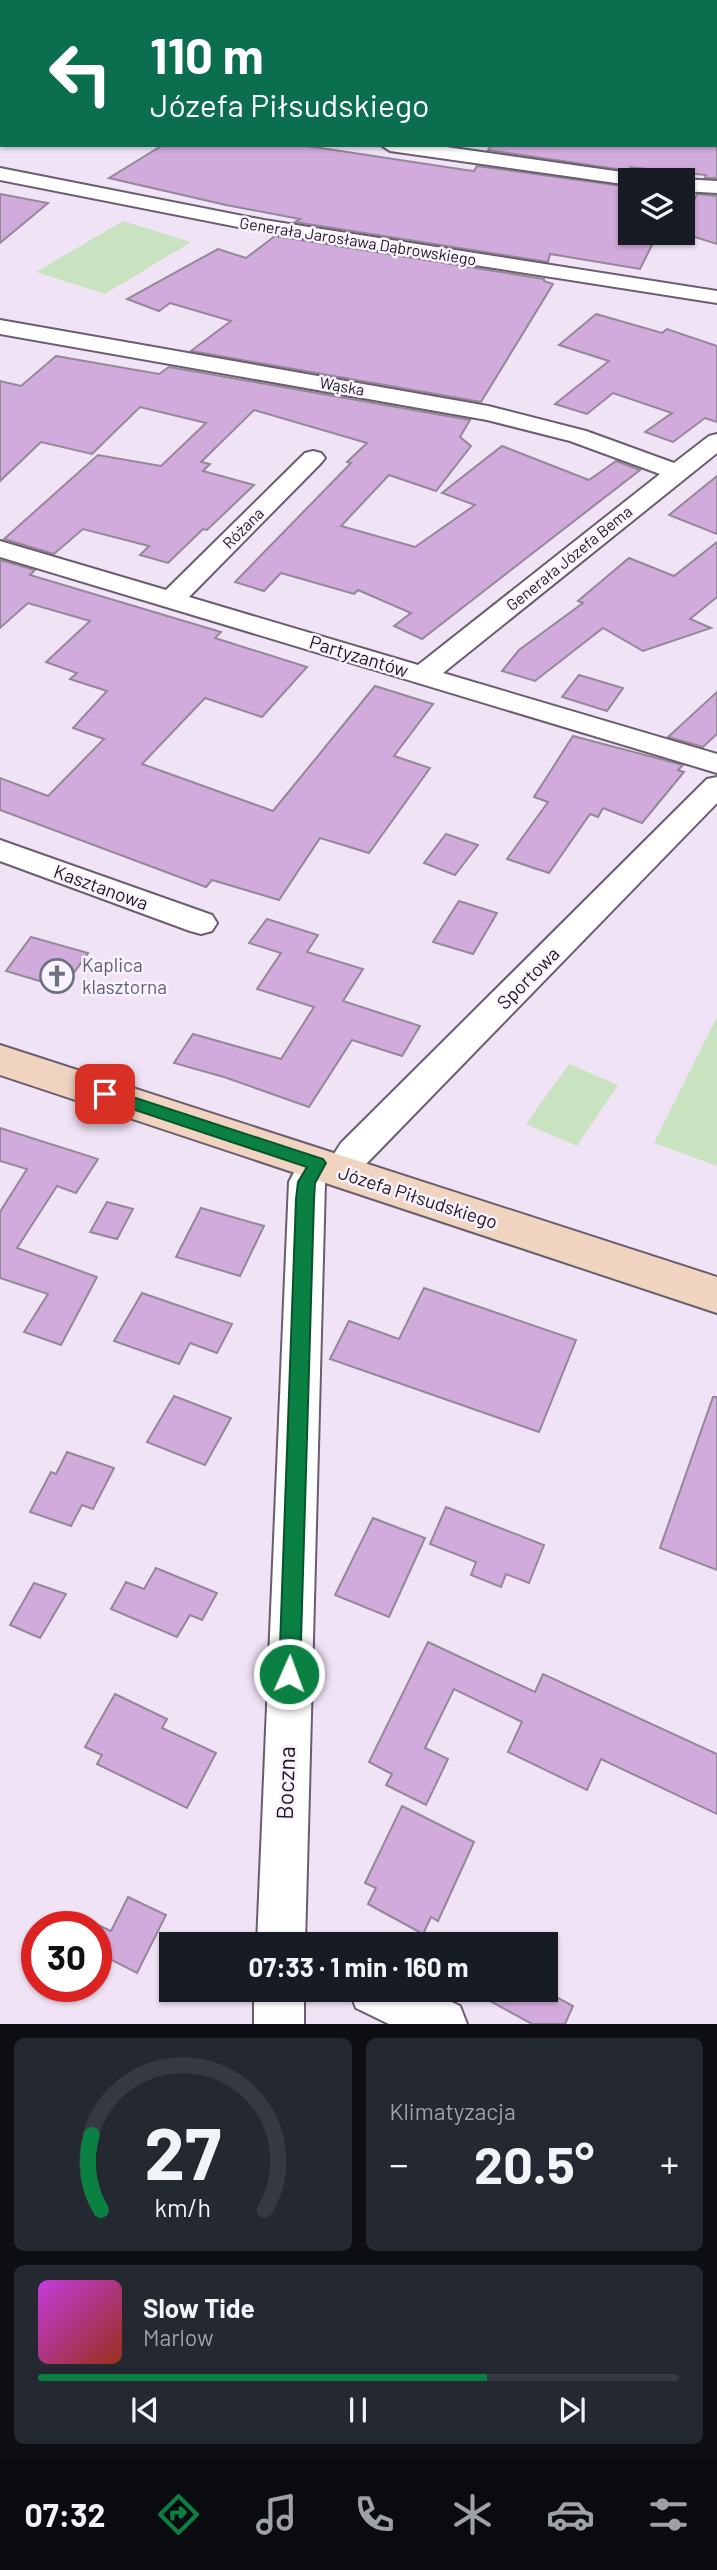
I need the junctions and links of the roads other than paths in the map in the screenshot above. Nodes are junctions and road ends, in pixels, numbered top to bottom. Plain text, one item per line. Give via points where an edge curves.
1 (404, 147) edge
2 (0, 174) edge
3 (618, 177) edge
4 (695, 186) edge
5 (717, 187) edge
6 (717, 297) edge
7 (0, 327) edge
8 (717, 441) edge
9 (313, 458) dead end
10 (676, 472) junction
11 (0, 549) edge
12 (172, 599) junction
13 (423, 675) junction
14 (717, 764) edge
15 (717, 786) edge
16 (0, 850) edge
17 (201, 923) dead end
18 (1, 1062) edge
19 (329, 1168) junction
20 (717, 1295) edge
21 (282, 1932) edge
22 (280, 2002) edge
23 (398, 2002) edge
24 (279, 2024) edge
25 (442, 2024) edge

1 - 3 street
2 - 6 street, Generała Jarosława Dąbrowskiego via 240,222
4 - 5 street
7 - 10 street, Wąska via 488,412 578,436
8 - 10 street, Generała Józefa Bema
9 - 12 street, Różana
10 - 13 street, Generała Józefa Bema
11 - 12 street, Partyzantów
12 - 13 street, Partyzantów
13 - 14 street, Partyzantów
15 - 19 street, Sportowa via 354,1153
16 - 17 street, Kasztanowa
18 - 19 main road, Józefa Piłsudskiego
19 - 20 main road, Józefa Piłsudskiego
19 - 21 street, Boczna via 307,1182 305,1199
22 - 24 street, Boczna
23 - 25 street

